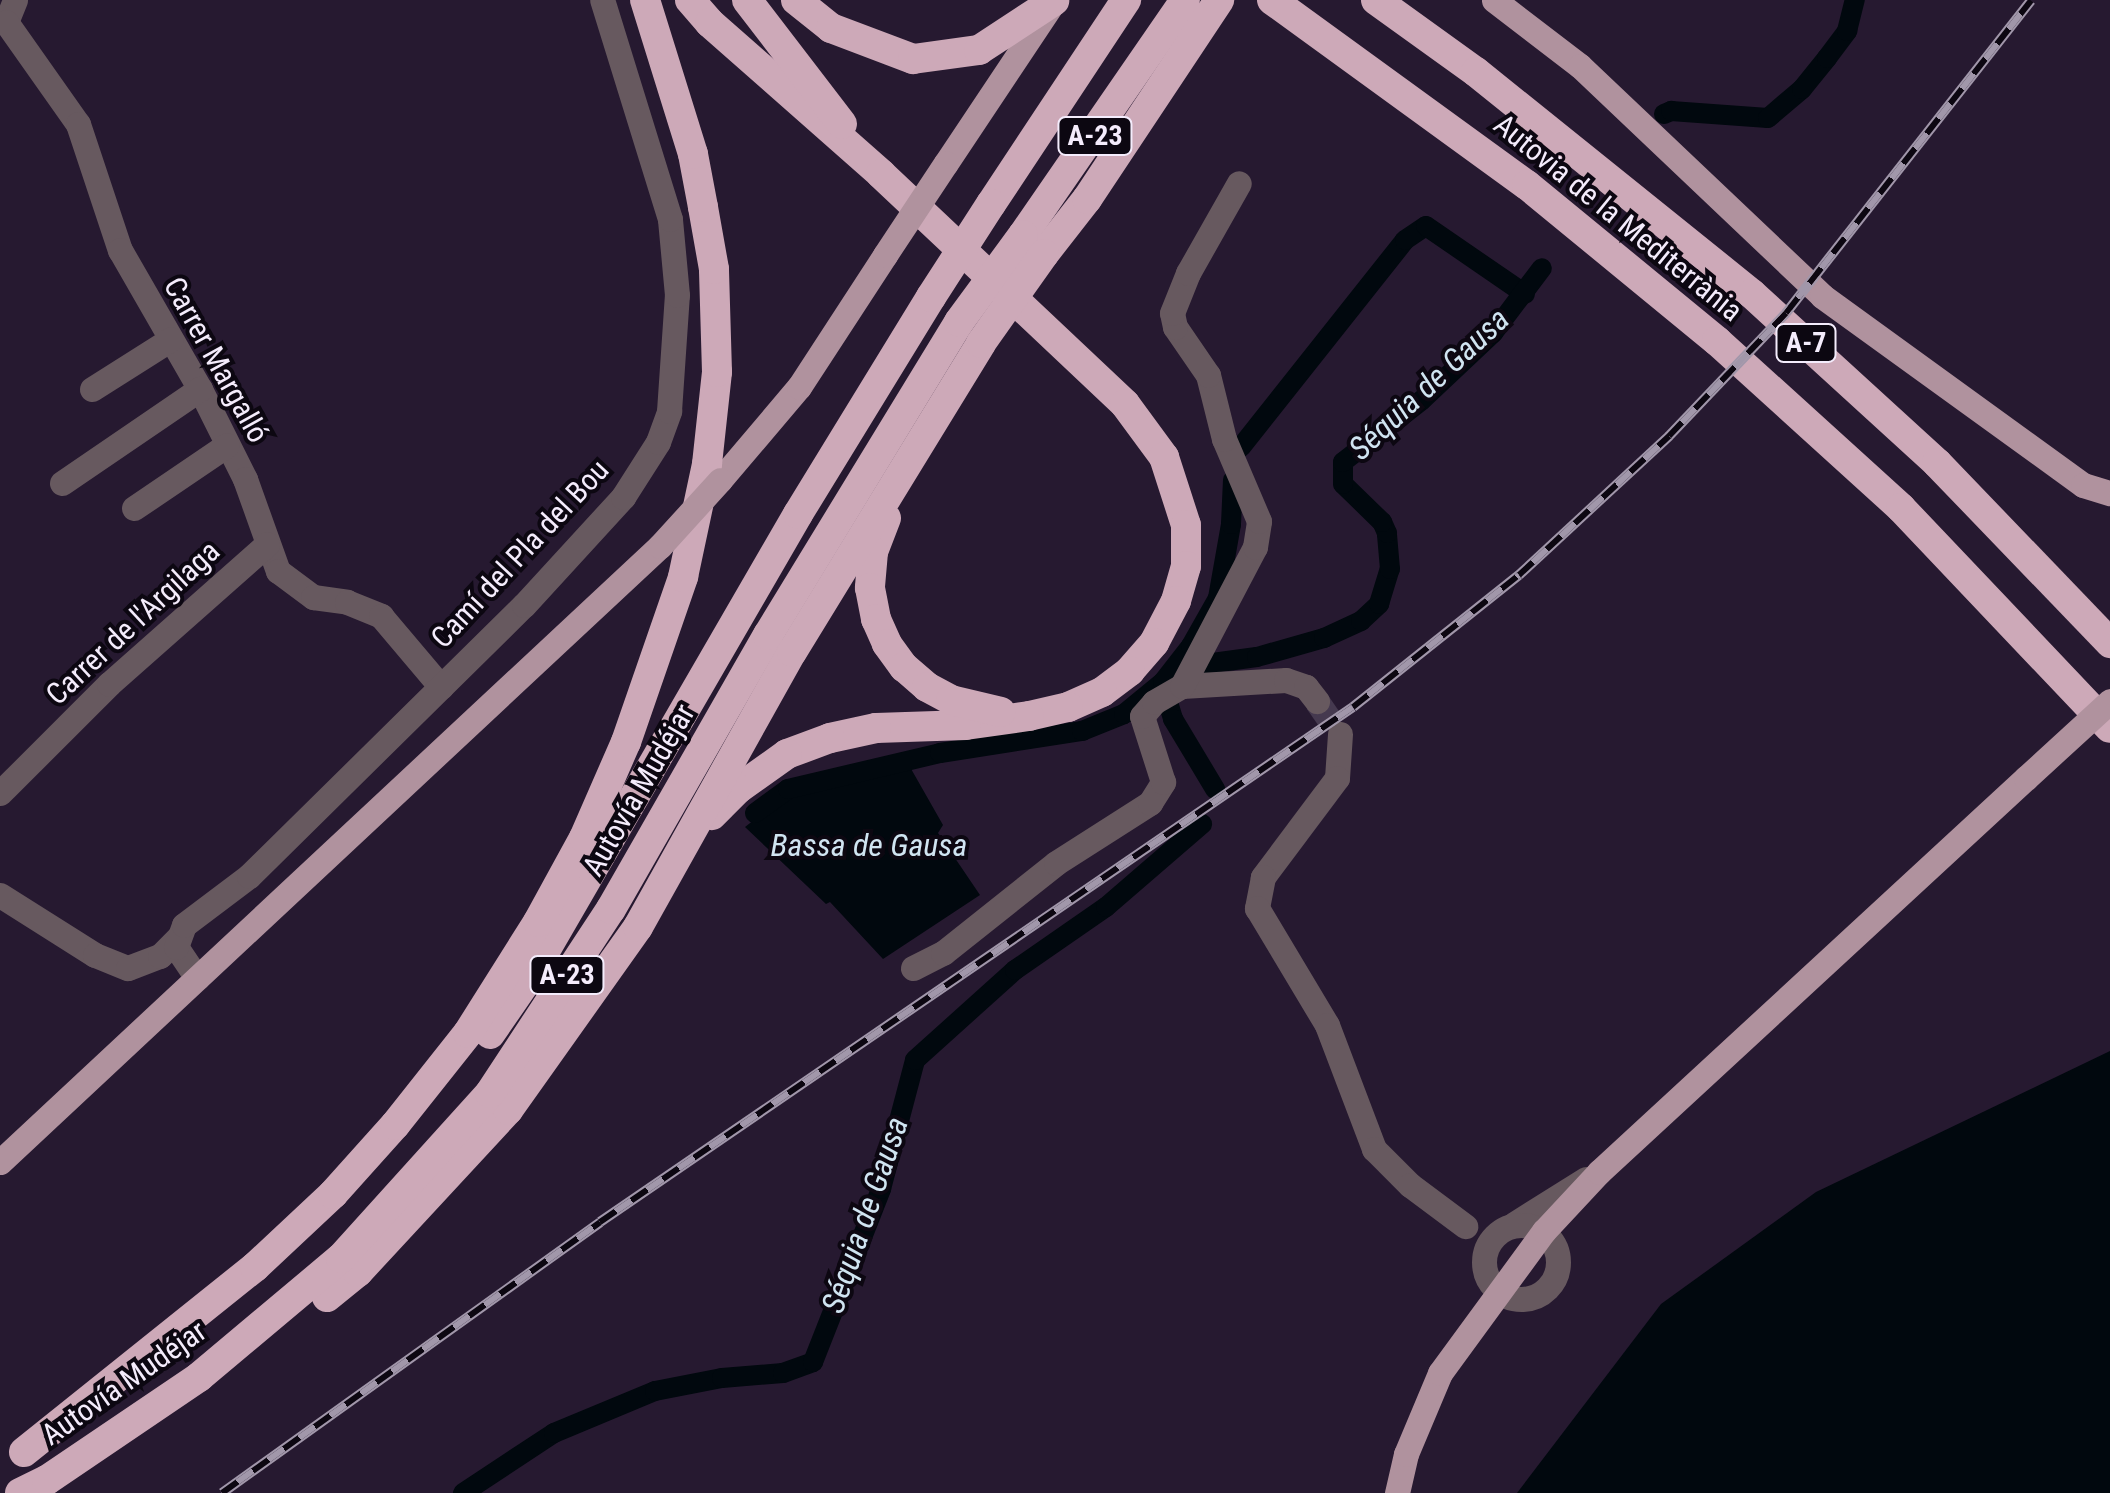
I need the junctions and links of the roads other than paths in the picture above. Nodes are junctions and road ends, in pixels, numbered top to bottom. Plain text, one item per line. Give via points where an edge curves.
1 (14, 0) edge
2 (602, 0) edge
3 (645, 0) edge
4 (690, 0) edge
5 (747, 0) edge
6 (796, 0) edge
7 (1054, 0) edge
8 (1186, 0) edge
9 (1219, 0) edge
10 (1272, 0) edge
11 (1376, 0) edge
12 (1494, 0) edge
13 (1124, 3) edge
14 (1176, 43) junction
15 (881, 174) junction
16 (1239, 183) dead end
17 (970, 333) junction
18 (171, 339) junction
19 (92, 389) dead end
20 (200, 389) junction
21 (227, 445) junction
22 (62, 483) dead end
23 (2110, 493) edge
24 (134, 508) dead end
25 (267, 544) junction
26 (2110, 643) edge
27 (1182, 686) junction
28 (440, 687) junction
29 (1318, 701) tunnel mouth
30 (2110, 701) edge
31 (1029, 716) junction
32 (2110, 728) edge
33 (1340, 734) tunnel mouth
34 (0, 793) edge
35 (685, 841) junction
36 (0, 896) edge
37 (179, 938) junction
38 (913, 968) dead end
39 (197, 978) junction
40 (0, 1162) edge
41 (1599, 1172) junction
42 (1465, 1226) junction
43 (1507, 1227) junction
44 (1544, 1231) junction
45 (1485, 1251) junction
46 (1496, 1290) junction
47 (12, 1458) edge
48 (20, 1493) edge
49 (52, 1493) edge
50 (1397, 1493) edge

1 - 18 street, Carrer Margalló via 6,22 78,124 120,250
2 - 28 street, Camí del Pla del Bou via 670,219 677,294 670,411 623,497
3 - 47 highway via 703,207 714,268 717,372 708,464 683,577 619,760 584,838 499,984 374,1149 255,1268
4 - 15 highway
5 - 15 highway
6 - 7 highway via 831,28 913,60 979,50
7 - 39 main road, bridge via 798,387 720,480 660,546
8 - 14 highway, Autovía Mudéjar / A-23
9 - 14 highway
10 - 32 highway, Autovia de la Mediterrània / A-7 via 1527,185 1718,341 1901,508
11 - 26 highway, Autovia de la Mediterrània / A-7 via 1752,294 1938,463
12 - 23 main road via 1580,66 1822,296 2083,485
13 - 47 highway, Autovía Mudéjar / A-23, bridge via 931,297 534,970 460,1073 360,1189 270,1276 161,1364
14 - 17 highway, Autovía Mudéjar / A-23, bridge
15 - 31 highway via 1126,404 1164,457 1180,495 1186,566 1154,644 1102,692
16 - 27 street via 1172,313 1208,375 1224,439 1259,520 1255,547
17 - 31 highway via 886,516 870,588 887,644 928,688 985,710
17 - 35 highway
17 - 48 highway, Autovía Mudéjar / A-23 via 768,635 612,909 490,1093 342,1258 200,1377
18 - 19 street
18 - 20 street, Carrer Margalló
20 - 21 street, Carrer Margalló
20 - 22 street
21 - 24 street
21 - 25 street, Carrer Margalló
25 - 28 street, Carrer Margalló via 278,570 313,597 380,616
25 - 34 street, Carrer de l'Argilaga via 109,684
27 - 29 street via 1286,680 1306,687
27 - 38 street via 1142,716 1163,782 1150,803
28 - 37 street, Camí del Pla del Bou via 250,876 184,924
30 - 41 main road, bridge
31 - 35 highway via 830,738 768,767
33 - 42 street via 1338,778 1262,877 1257,908 1327,1025 1374,1148 1410,1186
35 - 49 highway via 638,927 508,1110 358,1272 212,1392
36 - 37 street, Camí del Pla del Bou via 128,968 160,956
37 - 39 street via 176,947
39 - 40 main road
41 - 43 street
41 - 44 main road
42 - 43 street
42 - 45 street
43 - 44 street
43 - 45 street
44 - 46 main road
44 - 46 street via 1557,1250 1550,1287 1533,1298
45 - 46 street via 1484,1272
46 - 50 main road via 1440,1373

